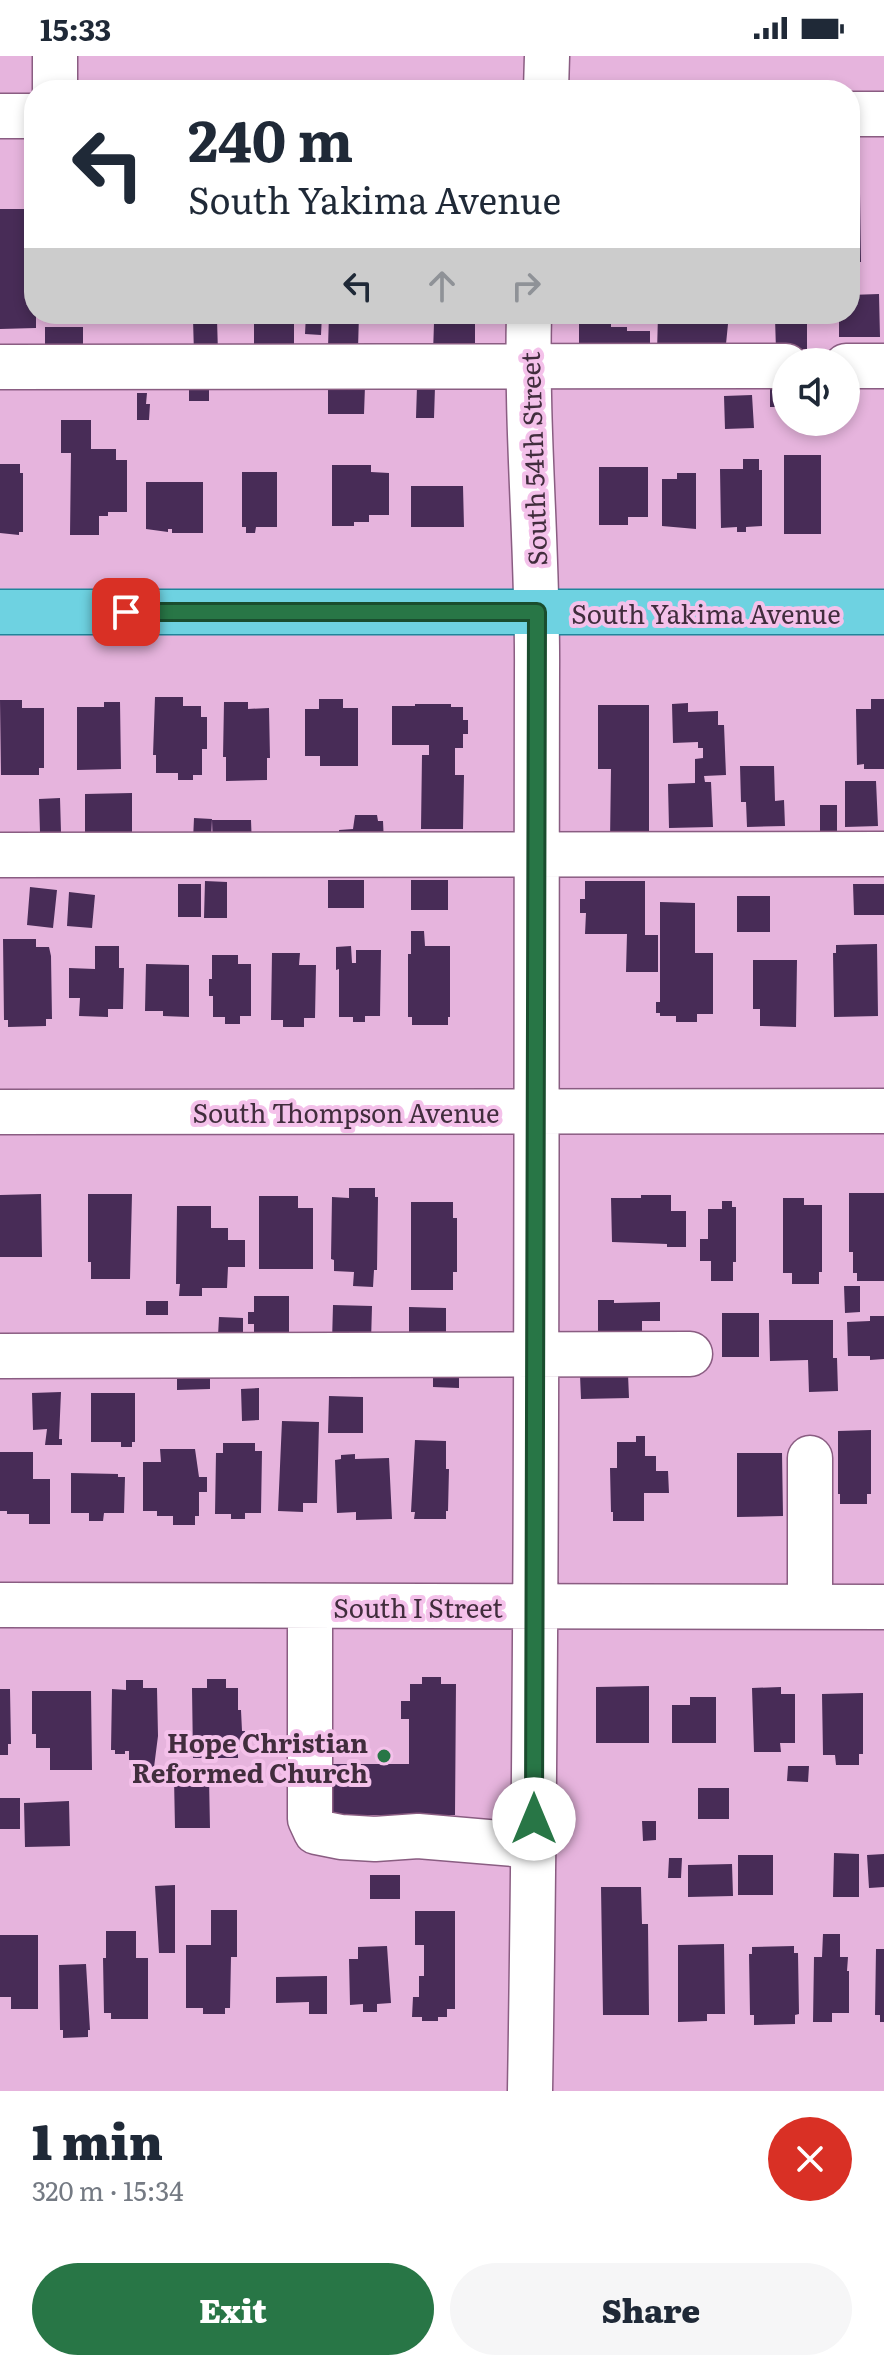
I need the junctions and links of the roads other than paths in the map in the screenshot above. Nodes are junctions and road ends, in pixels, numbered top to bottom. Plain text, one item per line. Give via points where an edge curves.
1 (55, 56) edge
2 (547, 56) edge
3 (55, 80) edge
4 (546, 80) edge
5 (860, 114) edge
6 (884, 114) edge
7 (0, 116) edge
8 (24, 116) edge
9 (529, 324) edge
10 (528, 366) junction
11 (772, 366) edge
12 (860, 366) edge
13 (884, 366) edge
14 (0, 367) edge
15 (0, 612) edge
16 (537, 612) junction
17 (884, 612) edge
18 (537, 854) junction
19 (884, 854) edge
20 (0, 855) edge
21 (536, 1111) junction
22 (884, 1111) edge
23 (0, 1112) edge
24 (690, 1354) dead end
25 (0, 1356) edge
26 (536, 1356) junction
27 (810, 1458) dead end
28 (0, 1605) edge
29 (310, 1606) junction
30 (535, 1606) junction
31 (810, 1607) junction
32 (884, 1607) edge
33 (534, 1849) junction
34 (530, 2091) edge

1 - 3 street
2 - 4 street
5 - 6 street
7 - 8 street
9 - 10 street, South 54th Street
10 - 11 street
10 - 14 street
10 - 16 street, South 54th Street
12 - 13 street
15 - 16 main road, South Yakima Avenue
16 - 17 main road, South Yakima Avenue
16 - 18 street, South 54th Street
18 - 19 street
18 - 20 street
18 - 21 street, South 54th Street
21 - 22 street, South Thompson Avenue
21 - 23 street, South Thompson Avenue
21 - 26 street, South 54th Street
24 - 26 street
25 - 26 street
26 - 30 street, South 54th Street
27 - 31 street
28 - 29 street, South I Street
29 - 30 street, South I Street
29 - 33 street via 310,1819 316,1832
30 - 31 street, South I Street
30 - 33 street, South 54th Street
31 - 32 street, South I Street
33 - 34 street, South 54th Street

